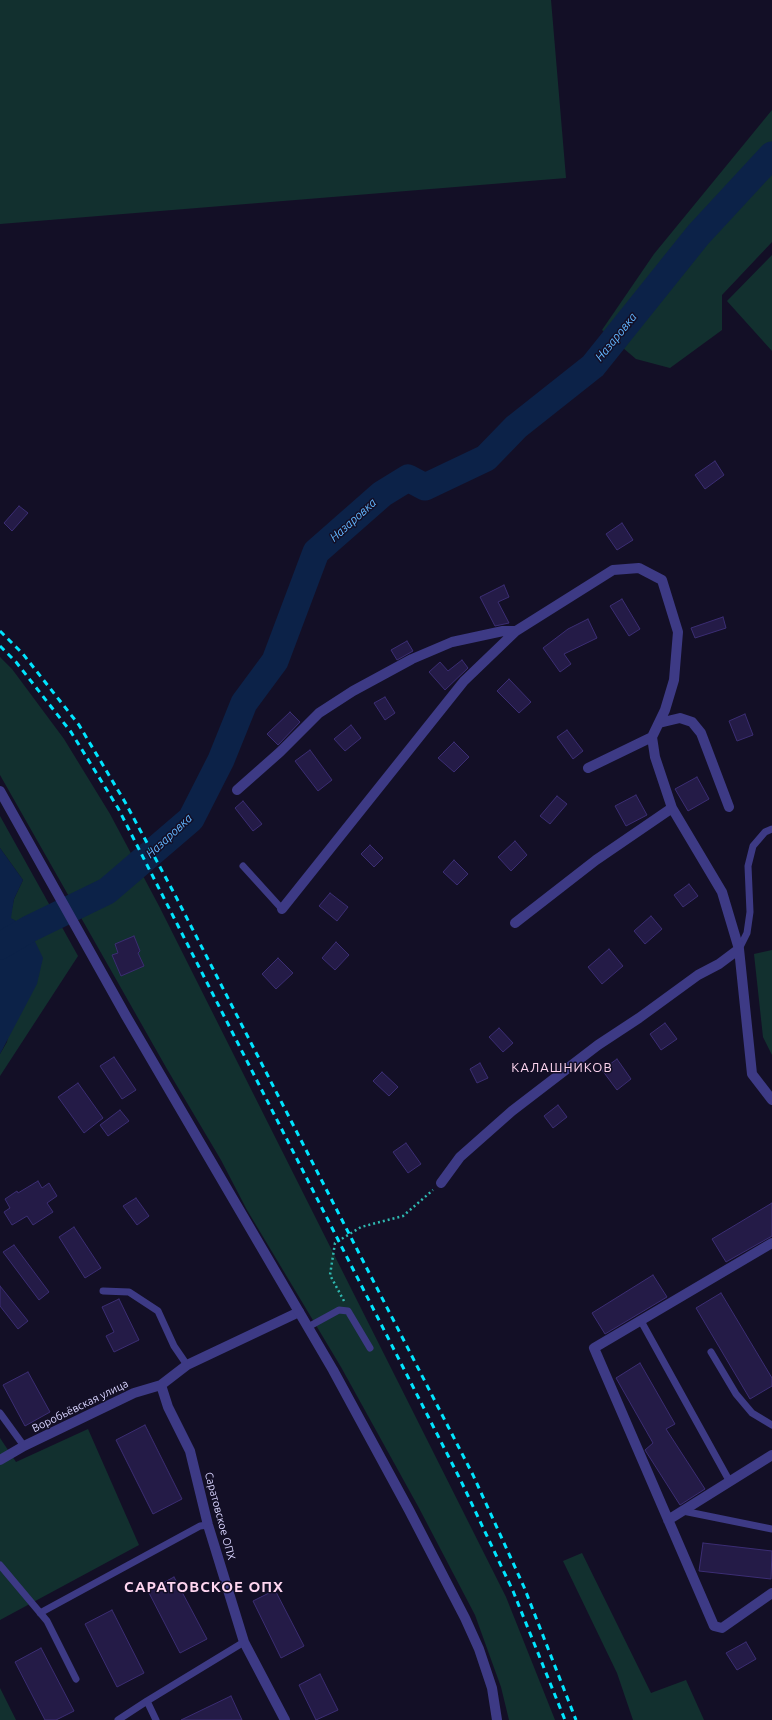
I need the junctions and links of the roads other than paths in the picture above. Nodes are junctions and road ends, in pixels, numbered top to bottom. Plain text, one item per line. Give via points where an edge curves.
1 (516, 631) junction
2 (659, 723) junction
3 (652, 738) junction
4 (588, 768) dead end
5 (237, 790) dead end
6 (0, 791) edge
7 (729, 807) dead end
8 (672, 808) junction
9 (772, 828) edge
10 (243, 866) dead end
11 (282, 909) joint
12 (515, 923) dead end
13 (740, 949) junction
14 (772, 1100) edge
15 (440, 1183) road end
16 (772, 1243) edge
17 (103, 1291) dead end
18 (299, 1312) junction
19 (641, 1321) junction
20 (308, 1327) junction
21 (370, 1348) dead end
22 (711, 1352) dead end
23 (187, 1365) junction
24 (161, 1385) junction
25 (0, 1413) edge
26 (772, 1425) edge
27 (24, 1446) junction
28 (772, 1455) edge
29 (0, 1460) edge
30 (730, 1482) junction
31 (683, 1511) junction
32 (668, 1520) junction
33 (208, 1525) junction
34 (772, 1529) edge
35 (0, 1565) edge
36 (772, 1593) edge
37 (40, 1613) junction
38 (244, 1642) junction
39 (76, 1679) dead end
40 (147, 1700) junction
41 (118, 1720) edge
42 (156, 1720) edge
43 (285, 1720) edge
44 (497, 1720) edge

1 - 2 street via 613,570 639,568 662,580 678,632 674,680
1 - 5 street via 503,631 452,642 412,659 353,691 319,713
1 - 11 street via 464,681
2 - 3 street
2 - 7 street via 680,718 692,722 701,733
3 - 4 street
3 - 8 street via 655,757
6 - 18 street via 122,1009
8 - 12 street via 596,860
8 - 13 street via 722,892
9 - 13 lane via 753,846 748,866 750,912 747,933
10 - 11 lane
13 - 14 street via 752,1074
13 - 15 street via 598,1044 512,1111 460,1157
16 - 19 street
17 - 23 lane via 129,1292 158,1312 174,1346
18 - 20 street
18 - 23 street, Воробьёвская улица
19 - 30 lane
19 - 32 street via 594,1348
20 - 21 lane via 339,1310 348,1310
20 - 44 street via 465,1618 492,1688
22 - 26 lane via 736,1394 752,1413
23 - 24 street, Воробьёвская улица
24 - 27 street, Воробьёвская улица via 134,1393
24 - 33 street, Саратовское ОПХ via 168,1407 190,1451
25 - 27 lane
27 - 29 street, Воробьёвская улица
28 - 30 street
30 - 31 street
31 - 32 street
31 - 34 lane
32 - 36 street via 714,1626 722,1628
33 - 37 lane via 200,1526
33 - 38 street, Саратовское ОПХ
35 - 37 lane
37 - 39 lane
38 - 40 lane
38 - 43 street, Саратовское ОПХ
40 - 41 lane
40 - 42 lane

